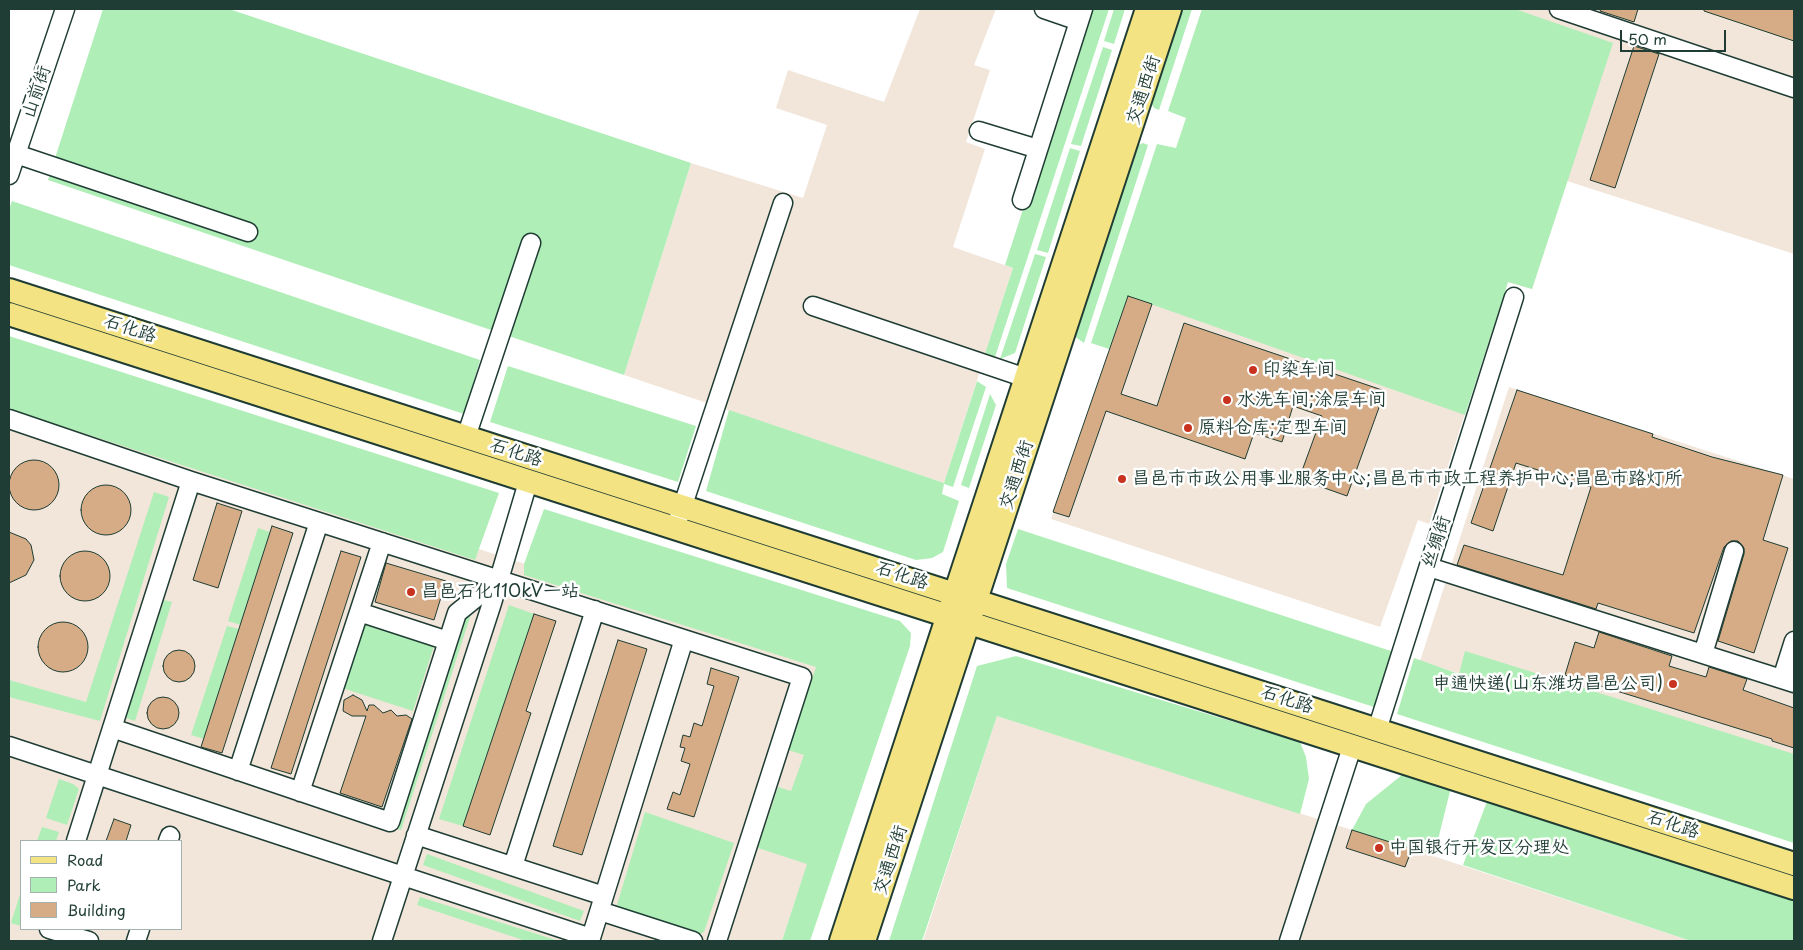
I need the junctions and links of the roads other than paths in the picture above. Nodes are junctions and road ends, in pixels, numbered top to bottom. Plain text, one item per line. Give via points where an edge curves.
1 (65, 9) edge
2 (1044, 9) edge
3 (1147, 9) edge
4 (1170, 9) edge
5 (1559, 9) edge
6 (1081, 15) edge
7 (1794, 88) edge
8 (979, 131) dead end
9 (1038, 149) junction
10 (16, 154) junction
11 (9, 175) edge
12 (1022, 200) dead end
13 (783, 203) dead end
14 (248, 232) dead end
15 (531, 243) dead end
16 (9, 290) edge
17 (1514, 297) dead end
18 (813, 306) dead end
19 (9, 314) edge
20 (1026, 378) junction
21 (9, 419) edge
22 (466, 436) junction
23 (191, 481) junction
24 (528, 482) junction
25 (683, 506) junction
26 (319, 522) junction
27 (675, 530) junction
28 (382, 542) junction
29 (1734, 551) dead end
30 (1428, 567) junction
31 (499, 579) junction
32 (966, 597) junction
33 (595, 610) junction
34 (359, 612) junction
35 (958, 621) junction
36 (684, 639) junction
37 (1794, 641) edge
38 (448, 642) junction
39 (1703, 654) junction
40 (1788, 681) edge
41 (112, 728) junction
42 (1377, 730) junction
43 (9, 746) edge
44 (1352, 747) junction
45 (238, 771) junction
46 (97, 775) junction
47 (300, 792) junction
48 (416, 835) junction
49 (76, 840) edge
50 (1794, 864) edge
51 (513, 866) junction
52 (403, 876) junction
53 (1794, 888) edge
54 (602, 903) junction
55 (51, 930) edge
56 (591, 939) edge
57 (89, 941) edge
58 (382, 941) edge
59 (692, 941) edge
60 (717, 941) edge
61 (842, 941) edge
62 (864, 941) edge
63 (1289, 941) edge

1 - 10 street, 山前街
2 - 6 street
3 - 20 main road, 交通西街
4 - 32 main road, 交通西街
5 - 7 street
6 - 9 street
8 - 9 street
9 - 12 street
10 - 11 street, 山前街
10 - 14 street
13 - 25 street
15 - 22 street
16 - 22 main road, 石化路
17 - 30 street, 丝绸街
18 - 20 street
19 - 24 main road, 石化路
20 - 32 main road, 交通西街
21 - 23 street
22 - 25 main road, 石化路
23 - 26 street
23 - 41 street
24 - 27 main road, 石化路
24 - 31 street
25 - 27 street
25 - 32 main road, 石化路
26 - 28 street
26 - 45 street
27 - 35 main road, 石化路
28 - 31 street
28 - 34 street
29 - 39 street
30 - 39 street
30 - 42 street, 丝绸街
31 - 33 street
31 - 38 street via 457,612
31 - 48 street
32 - 35 main road, 交通西街
32 - 42 main road, 石化路
33 - 36 street
33 - 51 street
34 - 38 street
34 - 47 street
35 - 44 main road, 石化路
35 - 61 main road, 交通西街
35 - 62 main road, 交通西街
36 - 54 street
36 - 60 street via 802,677
37 - 40 street
38 - 47 street via 390,822
39 - 40 street
41 - 45 street
41 - 46 street
42 - 50 main road, 石化路
43 - 46 street
44 - 53 main road, 石化路
44 - 63 street
45 - 47 street
46 - 49 street
46 - 52 street
48 - 51 street
48 - 52 street
51 - 54 street
52 - 56 street
52 - 58 street
54 - 56 street
54 - 59 street
55 - 57 street

